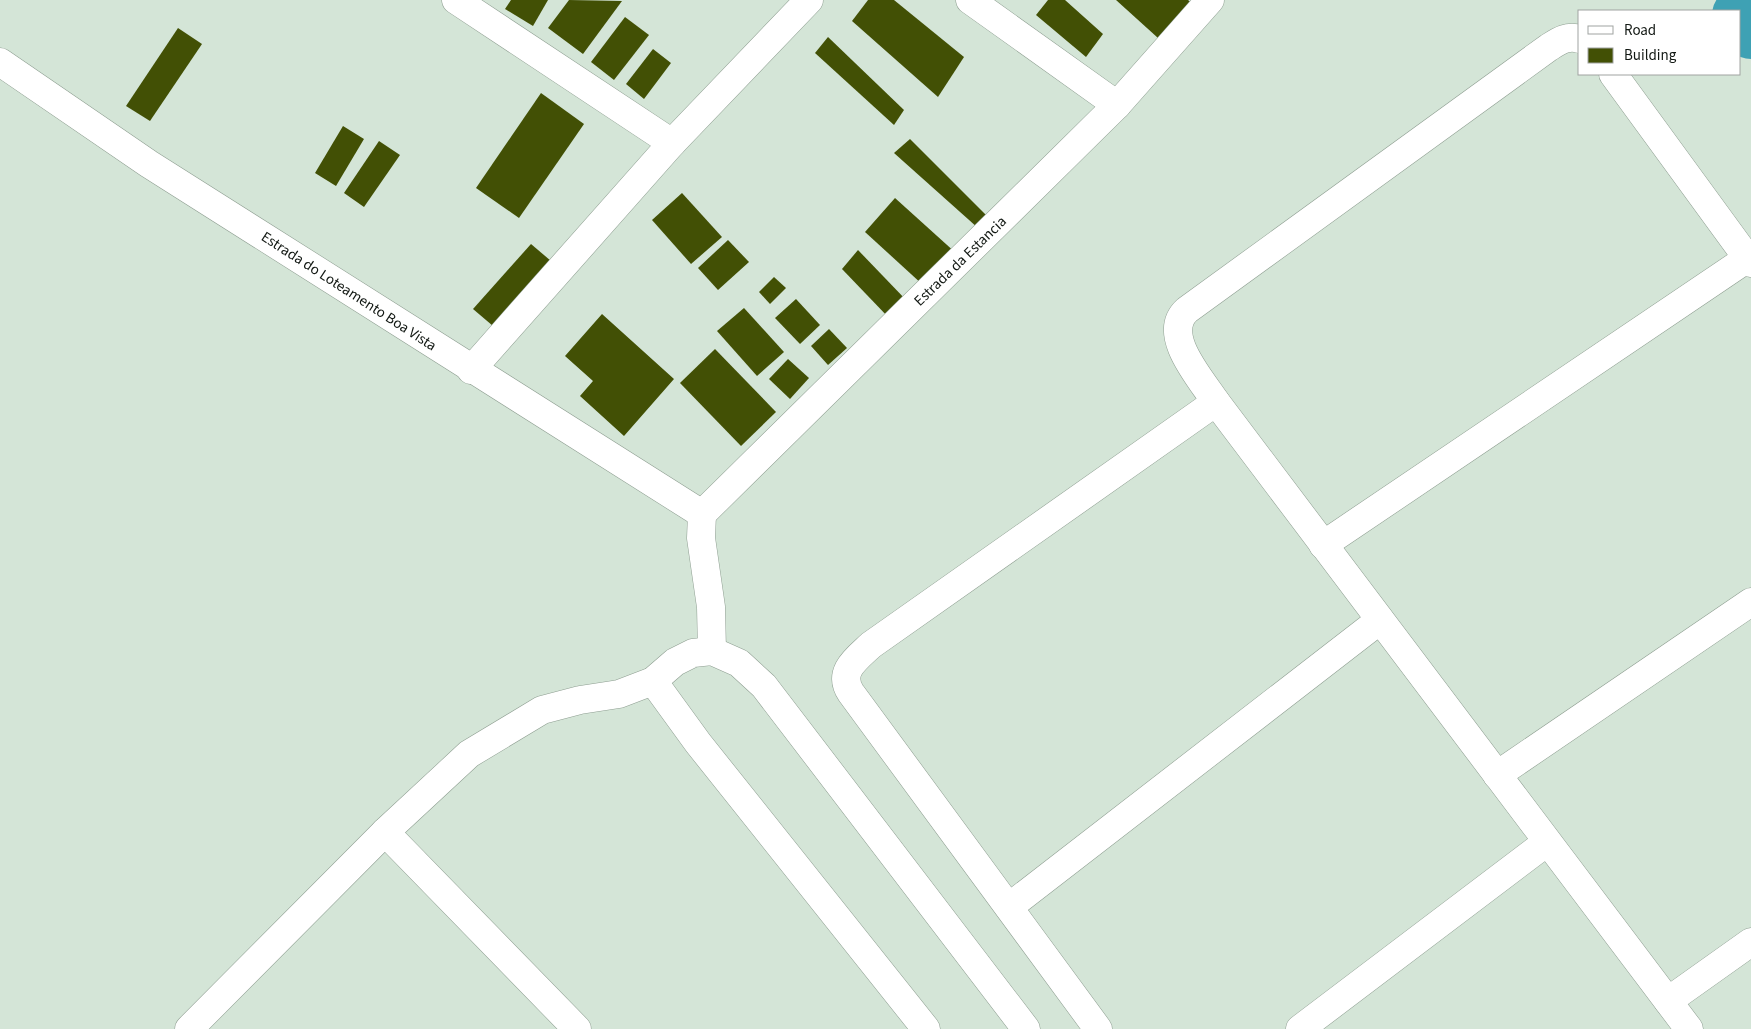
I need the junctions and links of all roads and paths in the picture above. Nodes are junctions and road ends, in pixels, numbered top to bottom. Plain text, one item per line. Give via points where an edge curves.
1 (456, 0) edge
2 (809, 0) edge
3 (970, 0) edge
4 (1210, 0) edge
5 (1578, 38) edge
6 (0, 62) edge
7 (1614, 75) edge
8 (1117, 106) junction
9 (672, 143) junction
10 (1749, 261) edge
11 (471, 370) junction
12 (1216, 402) junction
13 (702, 514) junction
14 (1323, 545) junction
15 (1751, 602) edge
16 (1380, 620) junction
17 (712, 651) junction
18 (653, 681) junction
19 (1497, 775) junction
20 (385, 832) junction
21 (1548, 842) junction
22 (1009, 907) junction
23 (1751, 942) edge
24 (1668, 1001) junction
25 (189, 1029) edge
26 (577, 1029) edge
27 (926, 1029) edge
28 (1026, 1029) edge
29 (1098, 1029) edge
30 (1300, 1029) edge
31 (1689, 1029) edge

1 - 9 street
2 - 9 street
3 - 8 street
4 - 8 street, Estrada da Estancia
5 - 12 street via 1564,38 1548,48 1181,316 1176,330 1182,348
6 - 11 street, Estrada do Loteamento Boa Vista via 149,164
7 - 10 street
8 - 13 street, Estrada da Estancia
9 - 11 street
10 - 14 street
11 - 13 street, Estrada do Loteamento Boa Vista
12 - 14 street
12 - 22 street via 871,645 845,675 851,694
13 - 17 street via 701,538 711,607
14 - 16 street
15 - 19 street
16 - 19 street
16 - 22 street
17 - 18 street via 693,653 675,662
17 - 28 street via 739,663 764,686
18 - 20 street via 619,694 542,710 469,754
18 - 27 street via 698,744
19 - 21 street
20 - 25 street
20 - 26 street
21 - 24 street
21 - 30 street
22 - 29 street
23 - 24 street
24 - 31 street

